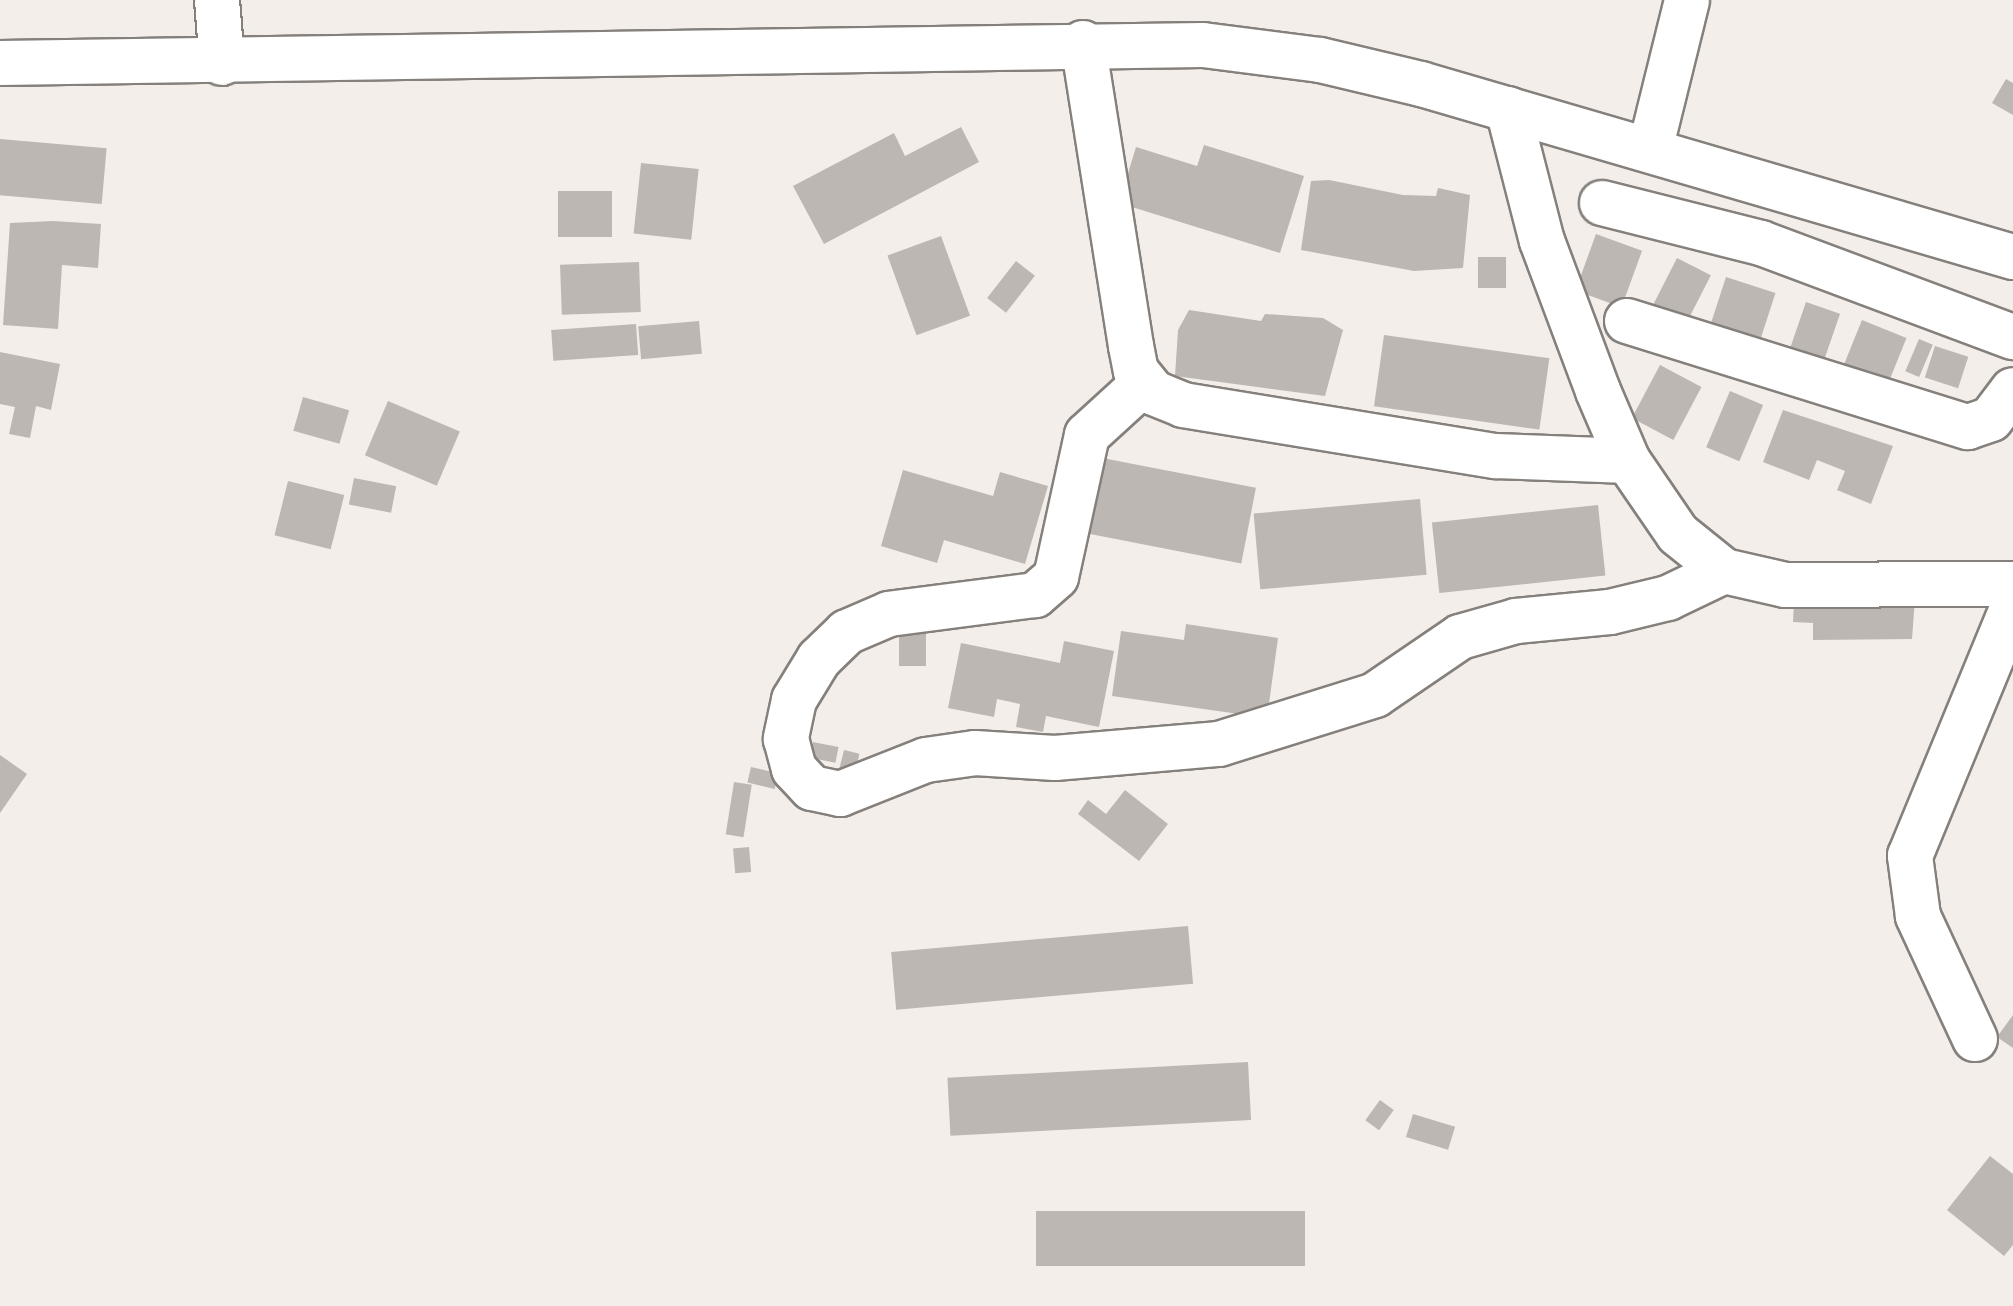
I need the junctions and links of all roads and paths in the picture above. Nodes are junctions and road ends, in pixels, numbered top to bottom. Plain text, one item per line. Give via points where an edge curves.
1 (217, 0) edge
2 (1687, 0) edge
3 (1083, 43) junction
4 (0, 63) edge
5 (222, 63) junction
6 (1508, 109) junction
7 (1650, 150) junction
8 (1602, 203) dead end
9 (2013, 257) edge
10 (1627, 321) dead end
11 (2013, 337) edge
12 (1144, 383) junction
13 (2013, 390) edge
14 (1628, 461) junction
15 (1724, 571) junction
16 (2013, 584) edge
17 (2013, 606) edge
18 (1975, 1039) dead end

1 - 5 street
2 - 7 street
3 - 5 street
3 - 6 street via 1203,45 1320,60
3 - 12 street via 1131,346
4 - 5 street
6 - 7 street
6 - 14 street via 1542,241
7 - 9 street
8 - 11 street via 1761,243
10 - 13 street via 1968,427 1991,419
12 - 14 street via 1183,405 1496,456
12 - 15 street via 1087,435 1056,577 1035,595 889,614 847,632 819,659 794,700 786,739 794,769 812,788 840,794 926,760 975,753 1055,758 1219,744 1375,695 1460,637 1516,621 1610,612
14 - 15 street via 1678,534
15 - 16 street via 1785,585
17 - 18 street via 1910,856 1918,916

